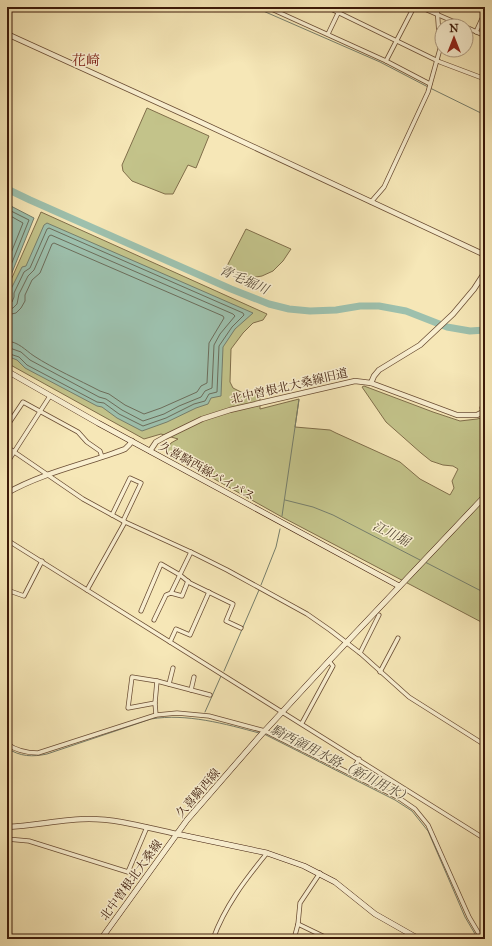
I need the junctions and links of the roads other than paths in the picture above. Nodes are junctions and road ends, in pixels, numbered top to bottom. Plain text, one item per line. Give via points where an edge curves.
1 (267, 7) edge
2 (327, 7) edge
3 (341, 7) edge
4 (414, 7) edge
5 (420, 7) edge
6 (437, 7) edge
7 (338, 12) junction
8 (485, 12) edge
9 (438, 14) junction
10 (447, 18) edge
11 (476, 32) joint
12 (7, 34) edge
13 (328, 34) junction
14 (485, 36) edge
15 (397, 42) junction
16 (386, 61) junction
17 (437, 61) junction
18 (485, 79) edge
19 (430, 84) junction
20 (371, 202) junction
21 (485, 255) edge
22 (485, 272) edge
23 (7, 371) edge
24 (371, 383) junction
25 (50, 396) junction
26 (485, 400) edge
27 (40, 410) junction
28 (484, 411) edge
29 (7, 426) edge
30 (132, 441) junction
31 (7, 447) edge
32 (14, 451) junction
33 (150, 451) junction
34 (102, 457) junction
35 (7, 463) edge
36 (48, 475) junction
37 (7, 493) edge
38 (485, 496) edge
39 (112, 515) junction
40 (124, 522) junction
41 (7, 540) edge
42 (191, 552) junction
43 (42, 562) junction
44 (180, 575) junction
45 (188, 581) junction
46 (399, 586) junction
47 (7, 590) edge
48 (87, 590) junction
49 (209, 592) junction
50 (171, 593) junction
51 (141, 611) dead end
52 (379, 615) dead end
53 (154, 620) dead end
54 (241, 628) dead end
55 (398, 638) dead end
56 (170, 642) junction
57 (346, 643) junction
58 (360, 653) junction
59 (329, 661) junction
60 (173, 668) dead end
61 (380, 672) junction
62 (194, 677) dead end
63 (157, 681) junction
64 (169, 684) junction
65 (191, 690) junction
66 (210, 695) dead end
67 (155, 703) junction
68 (282, 711) junction
69 (156, 715) junction
70 (302, 723) junction
71 (265, 731) junction
72 (7, 744) edge
73 (485, 745) edge
74 (359, 759) junction
75 (351, 773) junction
76 (7, 827) edge
77 (147, 827) junction
78 (177, 834) junction
79 (485, 839) edge
80 (7, 840) edge
81 (267, 853) junction
82 (320, 873) junction
83 (298, 924) junction
84 (101, 939) edge
85 (213, 939) edge
86 (294, 939) edge
87 (329, 939) edge
88 (418, 939) edge
89 (482, 939) edge

1 - 13 street
2 - 7 street
3 - 7 street
4 - 15 street
5 - 9 street
6 - 9 street
7 - 13 street
7 - 15 street
8 - 11 street
9 - 10 street
9 - 17 street via 440,49
11 - 14 street
12 - 20 street
13 - 16 street
15 - 16 street
15 - 17 street
16 - 19 street
17 - 18 street
17 - 19 street
19 - 20 street via 384,187
20 - 21 street
22 - 24 street via 474,289 437,330 408,353 379,370
23 - 25 main road, 久喜騎西線バイパス
24 - 28 street, 北中曽根北大桑線旧道 via 457,415 477,415
24 - 33 street, 北中曽根北大桑線旧道 via 355,381 230,410 202,419 165,437 156,442
25 - 27 street
25 - 30 main road, 久喜騎西線バイパス
26 - 28 street via 482,408
27 - 29 street via 22,402
27 - 32 street
27 - 34 street via 78,432 100,451
30 - 33 main road, 久喜騎西線バイパス
30 - 34 street via 129,446
31 - 32 street
32 - 35 street
32 - 36 street
33 - 46 main road, 久喜騎西線バイパス
34 - 36 street
36 - 37 street
36 - 39 street
38 - 46 main road
39 - 40 street
39 - 40 street via 130,478 141,483
40 - 42 street
40 - 48 street
41 - 43 street
42 - 44 street
42 - 57 street via 296,608
43 - 47 street via 24,596
43 - 48 street
44 - 45 street
44 - 50 street
44 - 51 street via 161,564
45 - 49 street
45 - 50 street via 182,596
46 - 57 main road, 久喜騎西線
48 - 56 street
49 - 54 street via 233,604 226,621
49 - 56 street via 190,635 176,629
50 - 53 street via 166,595
52 - 58 street
55 - 61 street
56 - 68 street
57 - 58 street
57 - 59 main road, 久喜騎西線
58 - 61 street
59 - 68 main road, 久喜騎西線
59 - 70 street via 333,666
60 - 64 street
61 - 73 street via 416,702
62 - 65 street
63 - 64 street
63 - 67 street
63 - 67 street via 132,677 128,708
64 - 65 street
65 - 66 street
67 - 69 street
68 - 70 street
68 - 71 main road, 久喜騎西線
69 - 71 street via 177,713 209,716
69 - 72 street via 44,752 24,752
70 - 74 street
71 - 75 street
71 - 78 main road, 久喜騎西線
74 - 75 street
74 - 79 street
75 - 89 street via 400,798 420,815 432,832 469,917
76 - 77 street via 90,819
77 - 78 street
77 - 80 street via 128,872 28,841
78 - 81 main road, 久喜騎西線
78 - 84 main road, 北中曽根北大桑線
81 - 82 main road, 久喜騎西線
81 - 85 street via 236,892 219,922
82 - 83 street via 300,903
82 - 88 main road, 久喜騎西線 via 375,914
83 - 86 street
83 - 87 street

